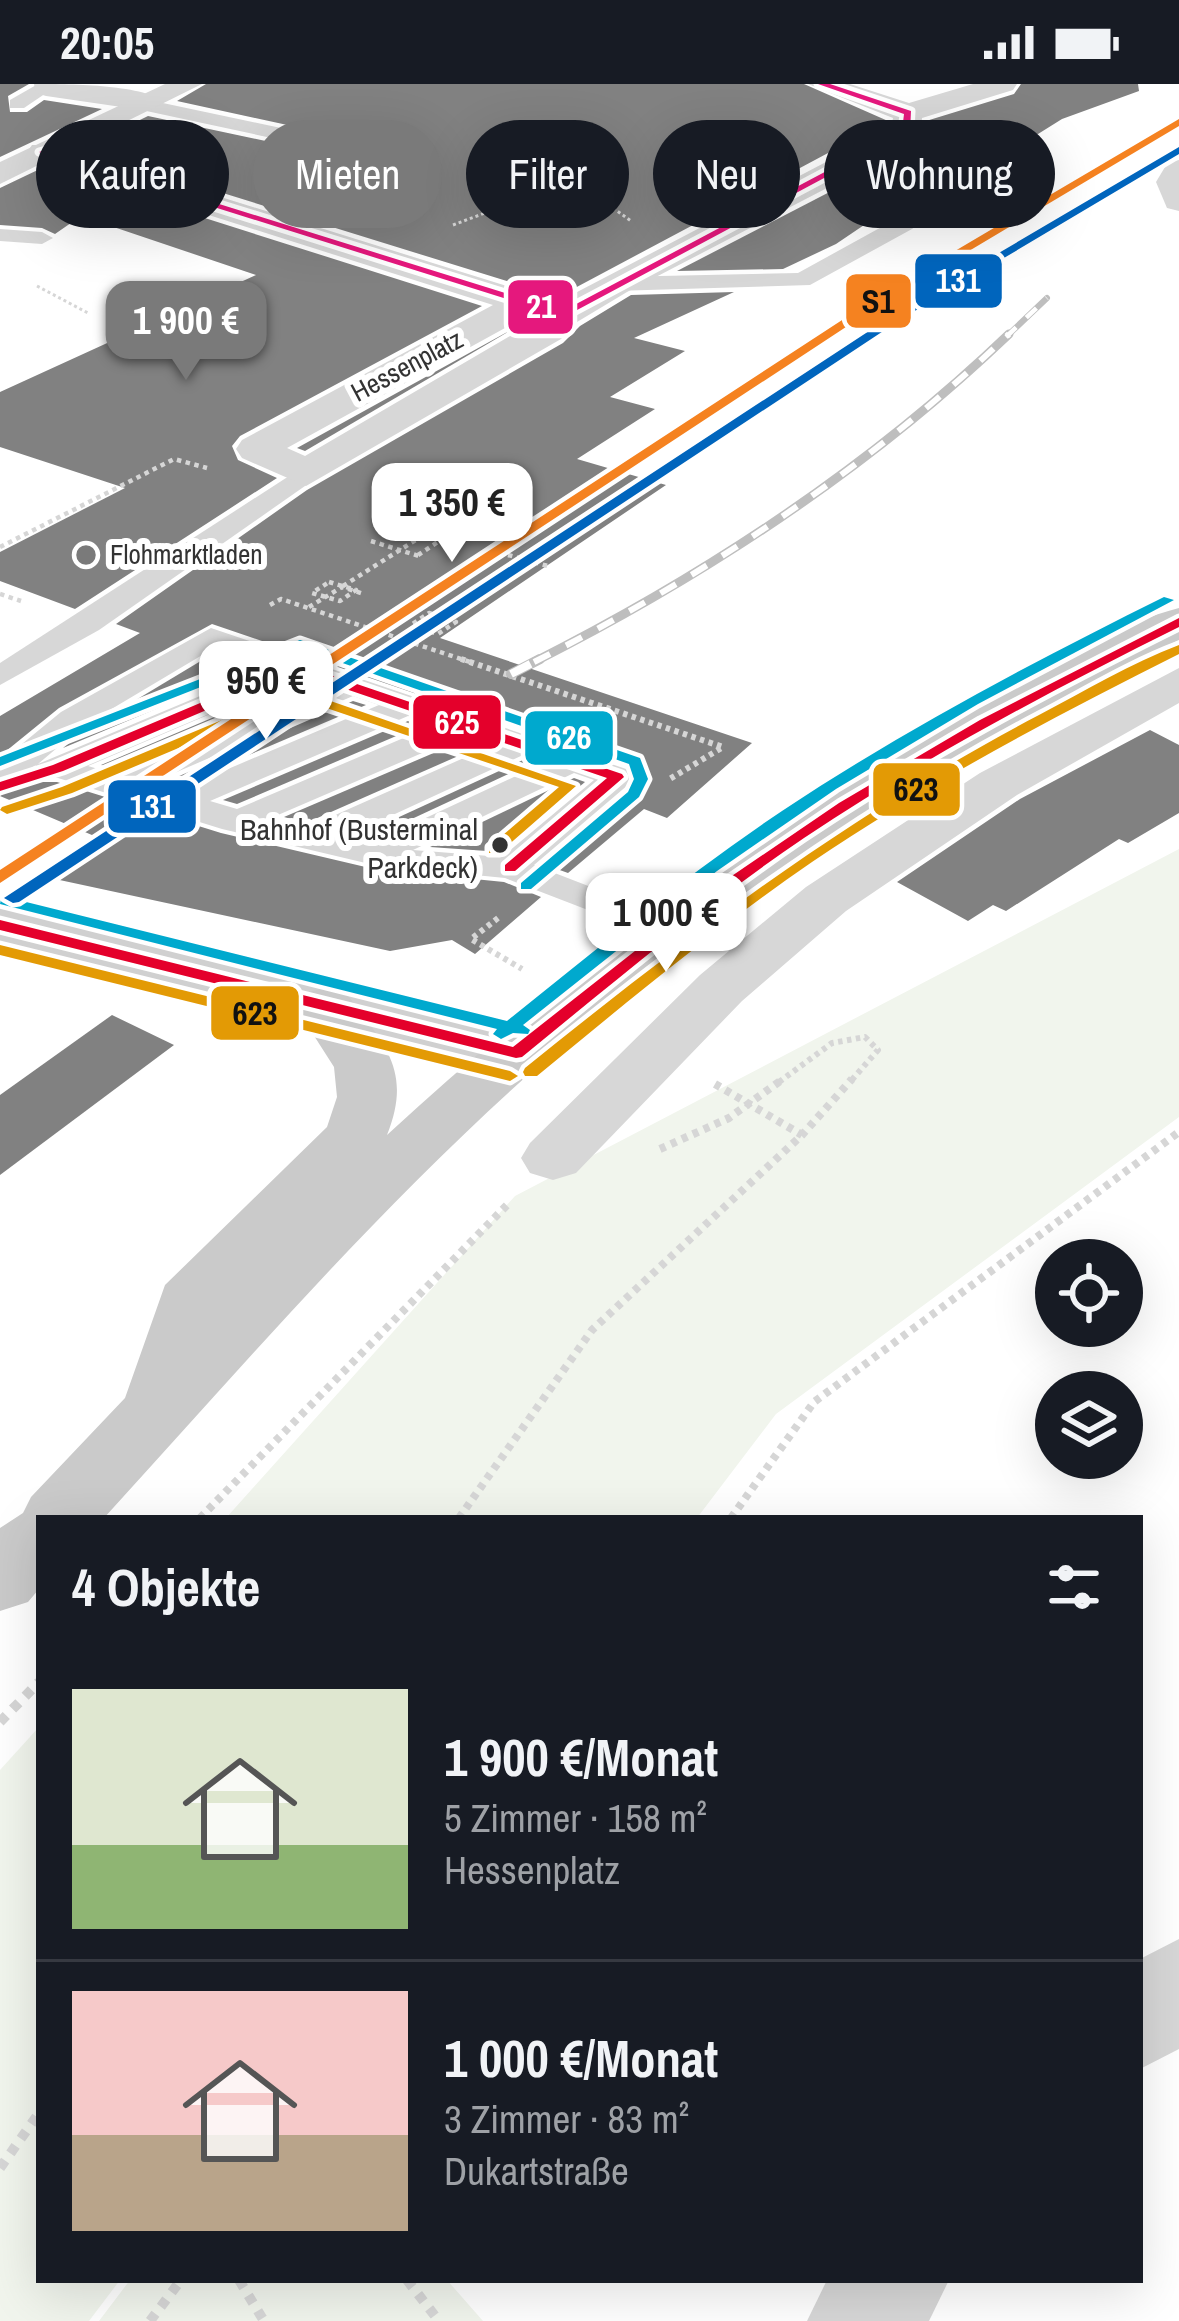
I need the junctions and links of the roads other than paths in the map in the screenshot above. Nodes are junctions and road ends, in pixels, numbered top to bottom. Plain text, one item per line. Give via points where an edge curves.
1 (188, 84) edge
2 (822, 84) edge
3 (1003, 84) edge
4 (48, 86) edge
5 (147, 103) junction
6 (17, 104) dead end
7 (111, 120) edge
8 (887, 120) edge
9 (917, 120) edge
10 (253, 127) edge
11 (36, 156) edge
12 (824, 169) edge
13 (1179, 169) edge
14 (0, 174) edge
15 (1179, 201) edge
16 (229, 211) edge
17 (897, 228) edge
18 (0, 235) edge
19 (42, 238) dead end
20 (614, 284) junction
21 (522, 304) junction
22 (564, 314) junction
23 (295, 481) junction
24 (1179, 622) edge
25 (296, 667) junction
26 (0, 676) edge
27 (1179, 683) edge
28 (349, 687) junction
29 (406, 705) junction
30 (463, 724) junction
31 (521, 744) junction
32 (572, 762) junction
33 (58, 768) junction
34 (0, 783) edge
35 (115, 786) junction
36 (174, 804) junction
37 (234, 822) junction
38 (310, 840) junction
39 (374, 855) junction
40 (510, 868) junction
41 (0, 925) edge
42 (671, 931) junction
43 (325, 1006) junction
44 (516, 1053) junction
45 (553, 1158) road end
46 (158, 1413) junction
47 (61, 1515) edge
48 (36, 1541) edge
49 (0, 1579) edge
50 (1179, 1983) edge
51 (1143, 2021) edge
52 (895, 2283) edge
53 (859, 2321) edge

1 - 5 street
2 - 8 street
3 - 9 street, Hessenplatz
4 - 5 street
4 - 6 lane
5 - 7 street
5 - 10 lane
11 - 14 street
12 - 20 street, Hessenplatz
13 - 15 street via 1172,182
16 - 21 street
17 - 20 lane via 802,280
18 - 19 lane
20 - 22 street, Hessenplatz
21 - 22 street
21 - 23 street, Hessenplatz via 256,449
22 - 23 street, Hessenplatz via 548,331
23 - 26 lane
24 - 42 main road via 854,801
25 - 28 lane
25 - 33 lane
25 - 34 lane via 211,638 72,719
27 - 45 street via 1042,755 856,878 723,986
28 - 29 lane
28 - 35 lane
29 - 30 lane
29 - 36 lane
30 - 31 lane
30 - 37 lane
31 - 32 lane
31 - 38 lane
32 - 39 lane
32 - 40 lane via 617,777
33 - 34 lane
33 - 35 lane
35 - 36 lane
36 - 37 lane
37 - 38 lane
38 - 39 lane
39 - 40 lane
40 - 42 lane
41 - 43 main road
42 - 44 main road
43 - 44 main road
43 - 46 main road via 368,1075 368,1107 354,1137 190,1303
44 - 46 main road
46 - 47 main road
48 - 49 main road
50 - 51 street
52 - 53 street

